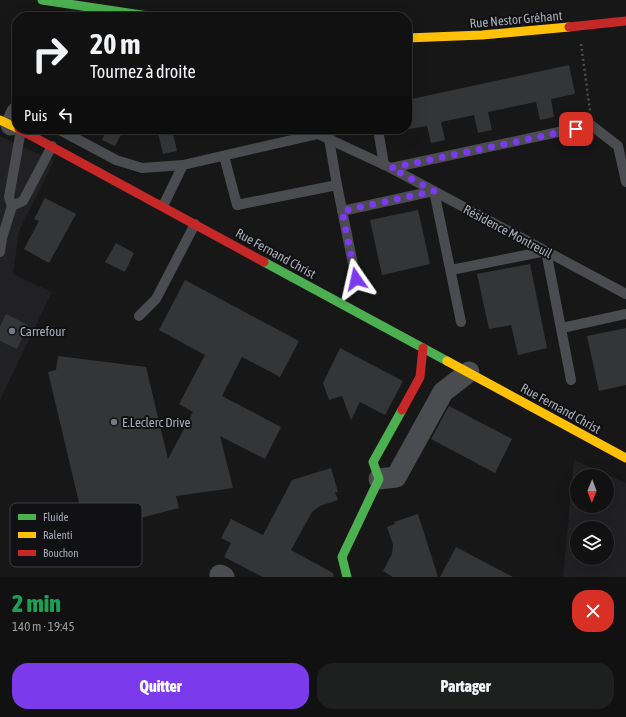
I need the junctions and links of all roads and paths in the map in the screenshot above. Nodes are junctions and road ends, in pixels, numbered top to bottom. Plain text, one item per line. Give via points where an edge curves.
1 (42, 0) edge
2 (116, 0) edge
3 (67, 11) edge
4 (116, 12) joint
5 (626, 21) edge
6 (579, 26) junction
7 (412, 38) edge
8 (592, 125) junction
9 (13, 134) edge
10 (31, 134) edge
11 (67, 134) edge
12 (318, 134) joint
13 (379, 134) edge
14 (329, 139) junction
15 (622, 145) edge
16 (52, 146) junction
17 (224, 156) junction
18 (183, 165) junction
19 (387, 166) junction
20 (626, 182) edge
21 (337, 185) junction
22 (434, 191) junction
23 (12, 206) junction
24 (163, 206) junction
25 (342, 211) junction
26 (195, 224) junction
27 (546, 251) junction
28 (0, 252) edge
29 (450, 270) junction
30 (356, 279) dead end
31 (626, 294) edge
32 (626, 314) edge
33 (139, 316) dead end
34 (461, 322) dead end
35 (562, 328) junction
36 (423, 348) junction
37 (469, 372) junction
38 (571, 380) dead end
39 (626, 458) edge
40 (379, 480) junction
41 (347, 577) edge

1 - 3 main road
2 - 4 lane
3 - 4 main road
5 - 6 main road, Rue Nestor Gréhant
6 - 7 main road, Rue Nestor Gréhant via 482,35
6 - 8 path
8 - 15 lane
8 - 19 lane
9 - 23 lane via 9,196
10 - 16 main road, Rue Fernand Christ
11 - 18 lane via 116,160 142,168
12 - 14 lane, Résidence Montreuil
12 - 17 lane
13 - 19 lane
14 - 19 lane, Résidence Montreuil
14 - 21 lane
15 - 20 lane
16 - 23 lane via 22,201
16 - 24 main road, Rue Fernand Christ
17 - 18 lane
17 - 21 lane via 237,205
18 - 24 lane
19 - 22 lane, Résidence Montreuil
21 - 25 lane
22 - 25 lane
22 - 27 lane, Résidence Montreuil
22 - 29 lane
23 - 28 lane
24 - 26 main road, Rue Fernand Christ
25 - 30 lane
26 - 33 lane via 156,299
26 - 36 main road, Rue Fernand Christ
27 - 29 lane
27 - 31 lane, Résidence Montreuil
27 - 35 lane
29 - 34 lane
32 - 35 lane
35 - 38 lane
36 - 37 main road, Rue Fernand Christ
36 - 40 main road via 420,377 373,462
37 - 39 main road, Rue Fernand Christ
37 - 40 street via 443,392 396,477
40 - 41 main road via 342,557

